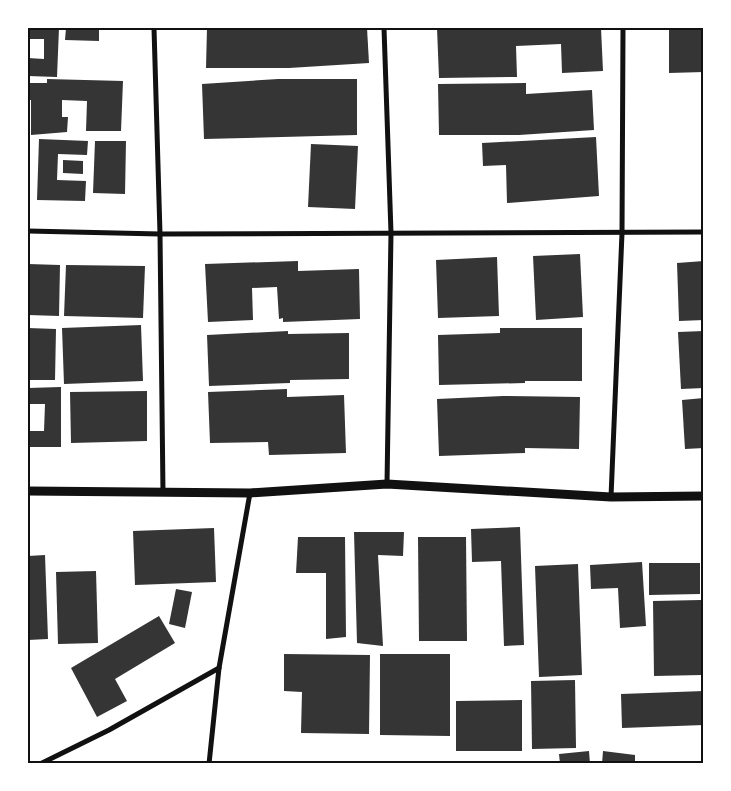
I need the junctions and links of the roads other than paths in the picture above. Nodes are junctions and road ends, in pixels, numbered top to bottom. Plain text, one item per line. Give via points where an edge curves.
1 (154, 28) edge
2 (384, 28) edge
3 (623, 28) edge
4 (28, 231) edge
5 (704, 232) edge
6 (391, 233) junction
7 (160, 234) junction
8 (622, 234) junction
9 (388, 484) junction
10 (28, 491) edge
11 (163, 493) junction
12 (250, 493) junction
13 (704, 496) edge
14 (611, 497) junction
15 (219, 668) junction
16 (40, 764) edge
17 (209, 764) edge

1 - 7 street
2 - 6 street
3 - 8 street
4 - 7 street
5 - 8 street
6 - 7 street
6 - 8 street
6 - 9 street
7 - 11 street
8 - 14 street
9 - 12 street
9 - 14 street
10 - 11 street
11 - 12 street
12 - 15 street
13 - 14 street
15 - 16 street via 109,730
15 - 17 street

